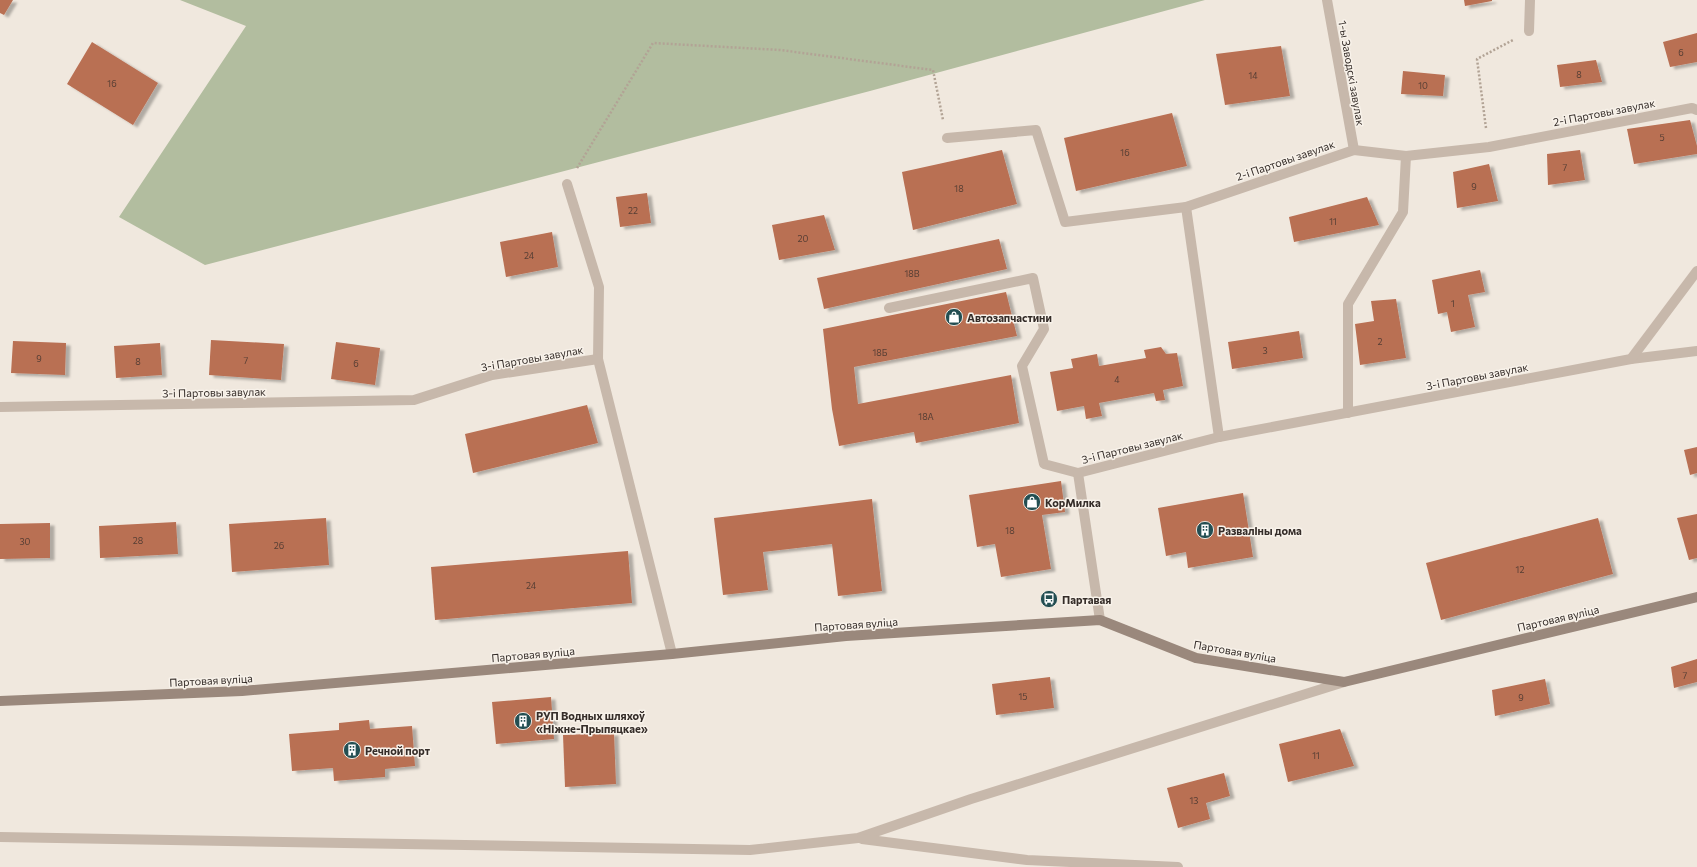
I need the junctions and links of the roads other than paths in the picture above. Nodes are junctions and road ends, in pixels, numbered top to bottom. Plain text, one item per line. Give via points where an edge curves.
1 (1327, 0) edge
2 (1530, 0) edge
3 (1529, 31) road end
4 (1697, 110) edge
5 (947, 138) road end
6 (1354, 150) junction
7 (1406, 156) junction
8 (567, 184) road end
9 (1186, 207) junction
10 (1697, 271) edge
11 (889, 308) dead end
12 (1697, 351) edge
13 (598, 359) junction
14 (1631, 359) junction
15 (0, 407) edge
16 (1348, 413) junction
17 (1220, 437) junction
18 (1078, 473) junction
19 (1697, 597) edge
20 (1100, 620) junction
21 (672, 654) junction
22 (1344, 682) junction
23 (0, 701) edge
24 (0, 837) edge
25 (858, 838) junction
26 (1178, 867) edge

1 - 6 street, 1-ы Заводскі завулак
2 - 3 street
4 - 7 street, 2-і Партовы завулак via 1692,108 1489,146
5 - 9 street, 2-і Партовы завулак via 1036,130 1065,222
6 - 7 street, 2-і Партовы завулак
6 - 9 street, 2-і Партовы завулак
7 - 16 street via 1403,212 1348,304
8 - 13 street via 600,287
9 - 17 street
10 - 14 street
11 - 18 street via 1033,278 1044,329 1022,366 1044,464
12 - 14 street, 3-і Партовы завулак
13 - 15 street, 3-і Партовы завулак via 492,375 414,400
13 - 21 street, 3-і Партовы завулак
14 - 16 street, 3-і Партовы завулак
16 - 17 street, 3-і Партовы завулак
17 - 18 street, 3-і Партовы завулак
18 - 20 street, 3-і Партовы завулак
19 - 22 street, Партовая вуліца
20 - 21 street, Партовая вуліца via 846,636
20 - 22 street, Партовая вуліца via 1196,658
21 - 23 street, Партовая вуліца via 242,691
22 - 25 street via 972,798
24 - 25 street via 750,850
25 - 26 street via 1027,860

